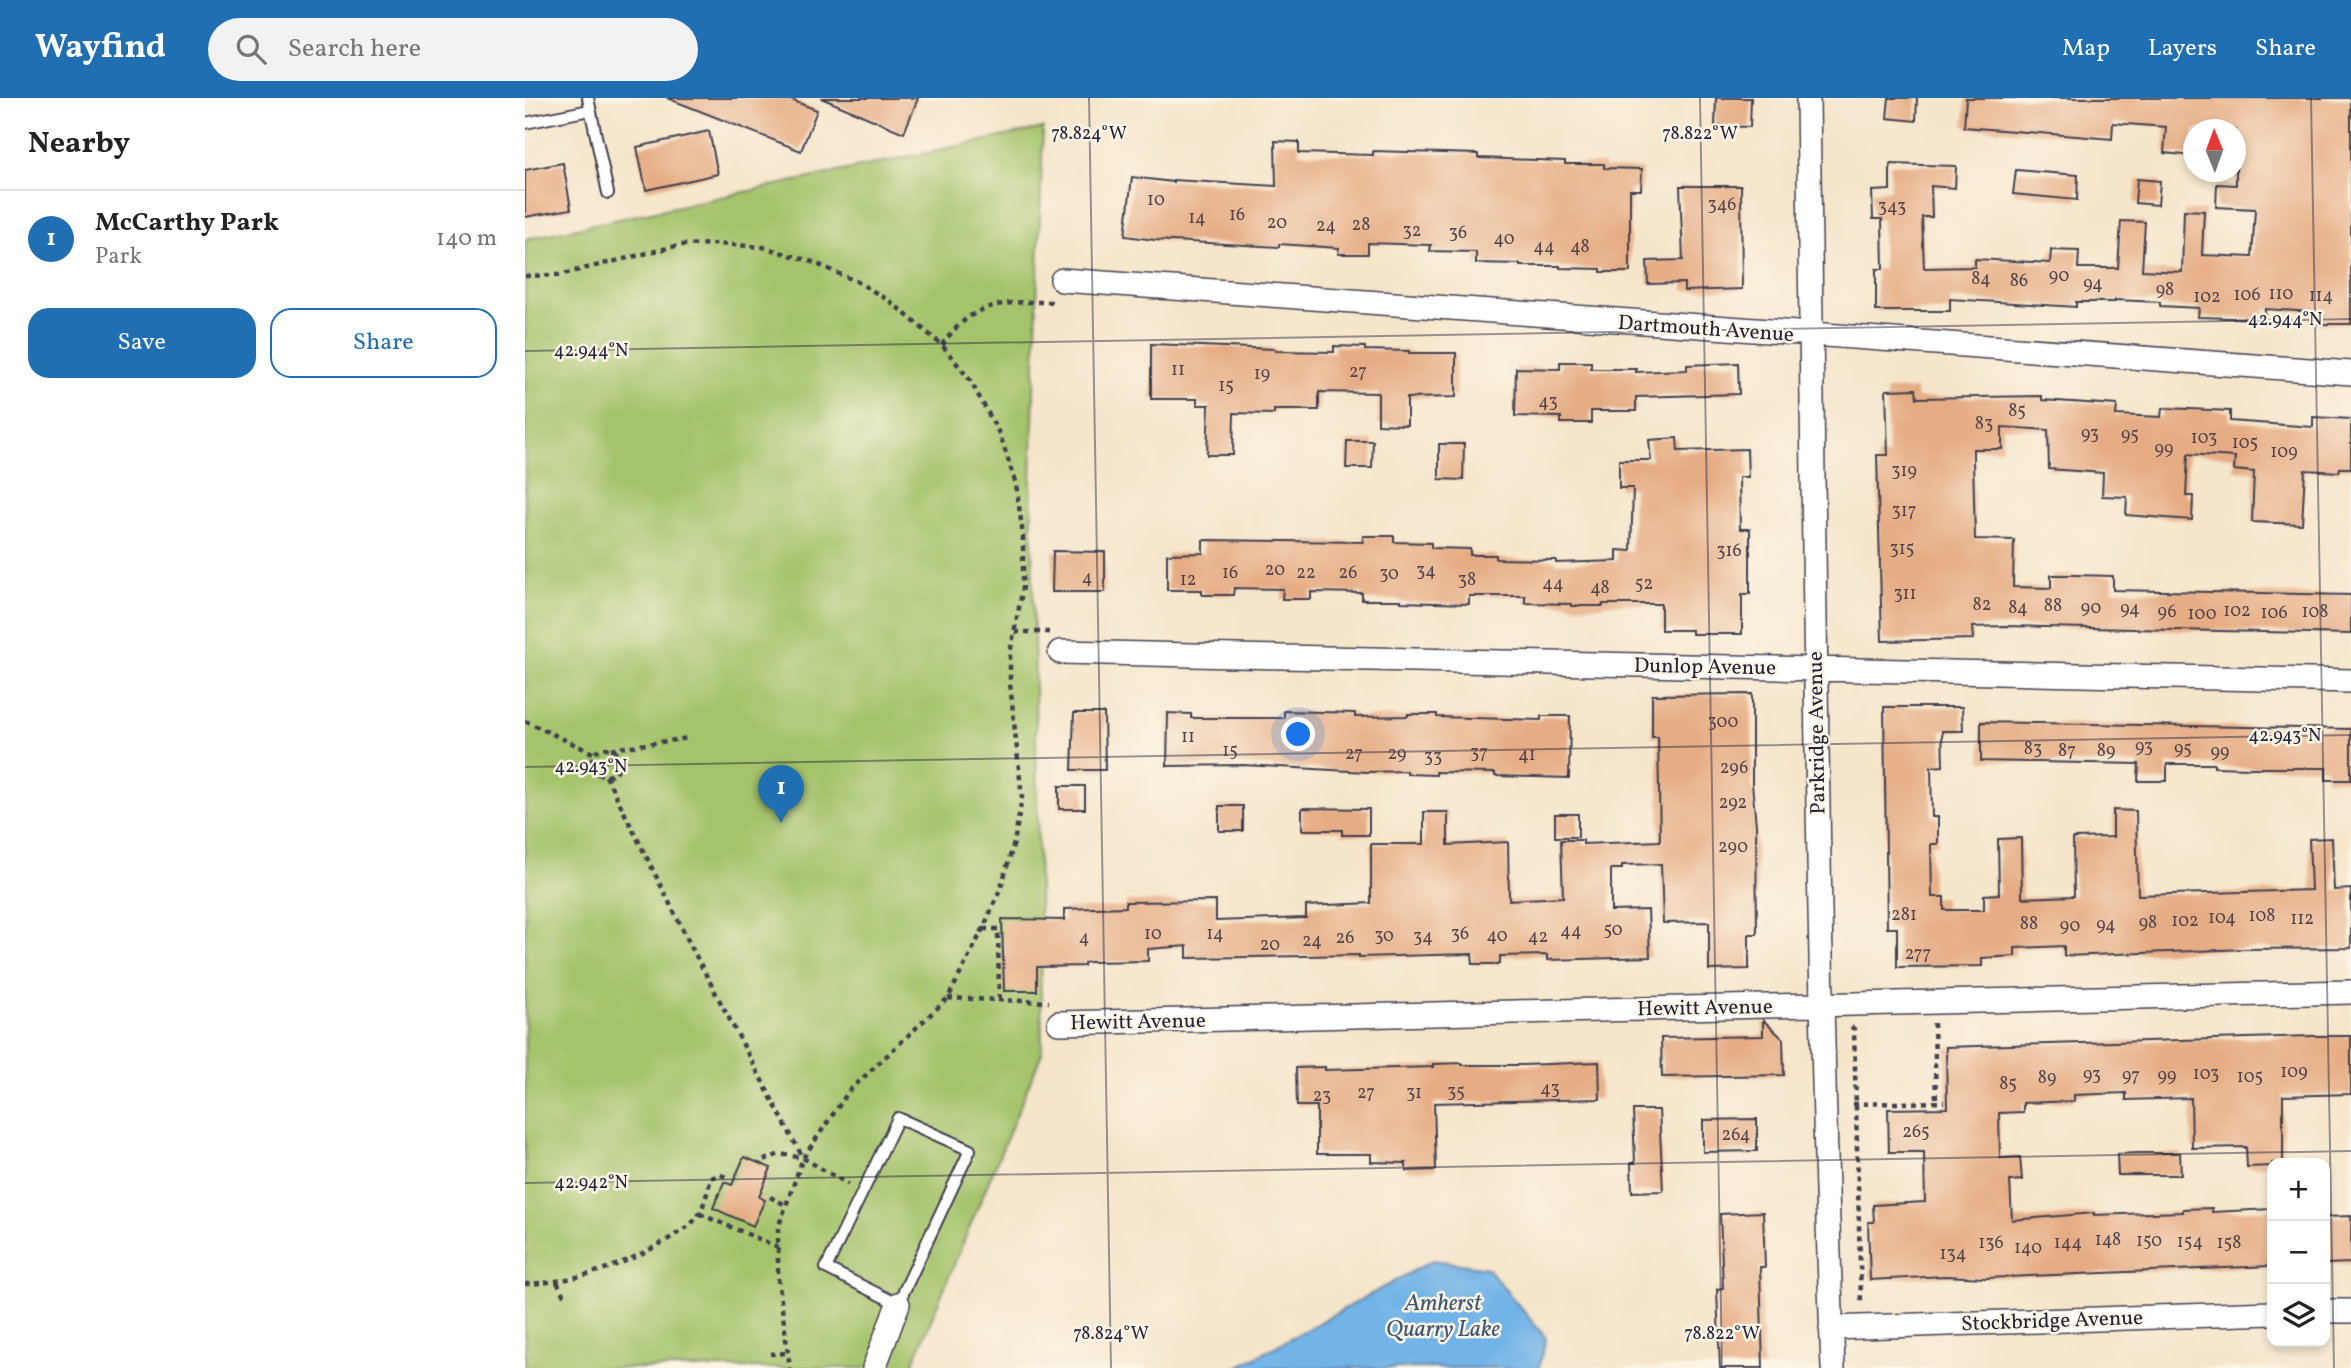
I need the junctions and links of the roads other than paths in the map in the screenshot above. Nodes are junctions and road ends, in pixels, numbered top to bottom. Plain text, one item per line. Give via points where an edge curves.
1 (588, 98) edge
2 (1808, 98) edge
3 (590, 110) junction
4 (525, 123) edge
5 (608, 193) dead end
6 (1061, 291) road end
7 (1811, 335) junction
8 (2351, 373) edge
9 (1055, 642) road end
10 (1815, 668) junction
11 (2351, 681) edge
12 (2351, 992) edge
13 (1823, 1005) junction
14 (1058, 1013) road end
15 (898, 1304) junction
16 (2330, 1311) edge
17 (2351, 1311) edge
18 (2267, 1313) edge
19 (1831, 1328) junction
20 (874, 1368) edge
21 (1833, 1368) edge

1 - 3 lane
2 - 7 street, Parkridge Avenue
3 - 4 lane
3 - 5 lane
6 - 7 street, Dartmouth Avenue
7 - 8 street, Dartmouth Avenue
7 - 10 street, Parkridge Avenue
9 - 10 street, Dunlop Avenue
10 - 11 street, Dunlop Avenue
10 - 13 street, Parkridge Avenue
12 - 13 street, Hewitt Avenue
13 - 14 street, Hewitt Avenue
13 - 19 street, Parkridge Avenue
15 - 15 lane via 970,1150 898,1118 826,1268
15 - 20 street
16 - 17 street
18 - 19 street, Stockbridge Avenue
19 - 21 street, Parkridge Avenue

